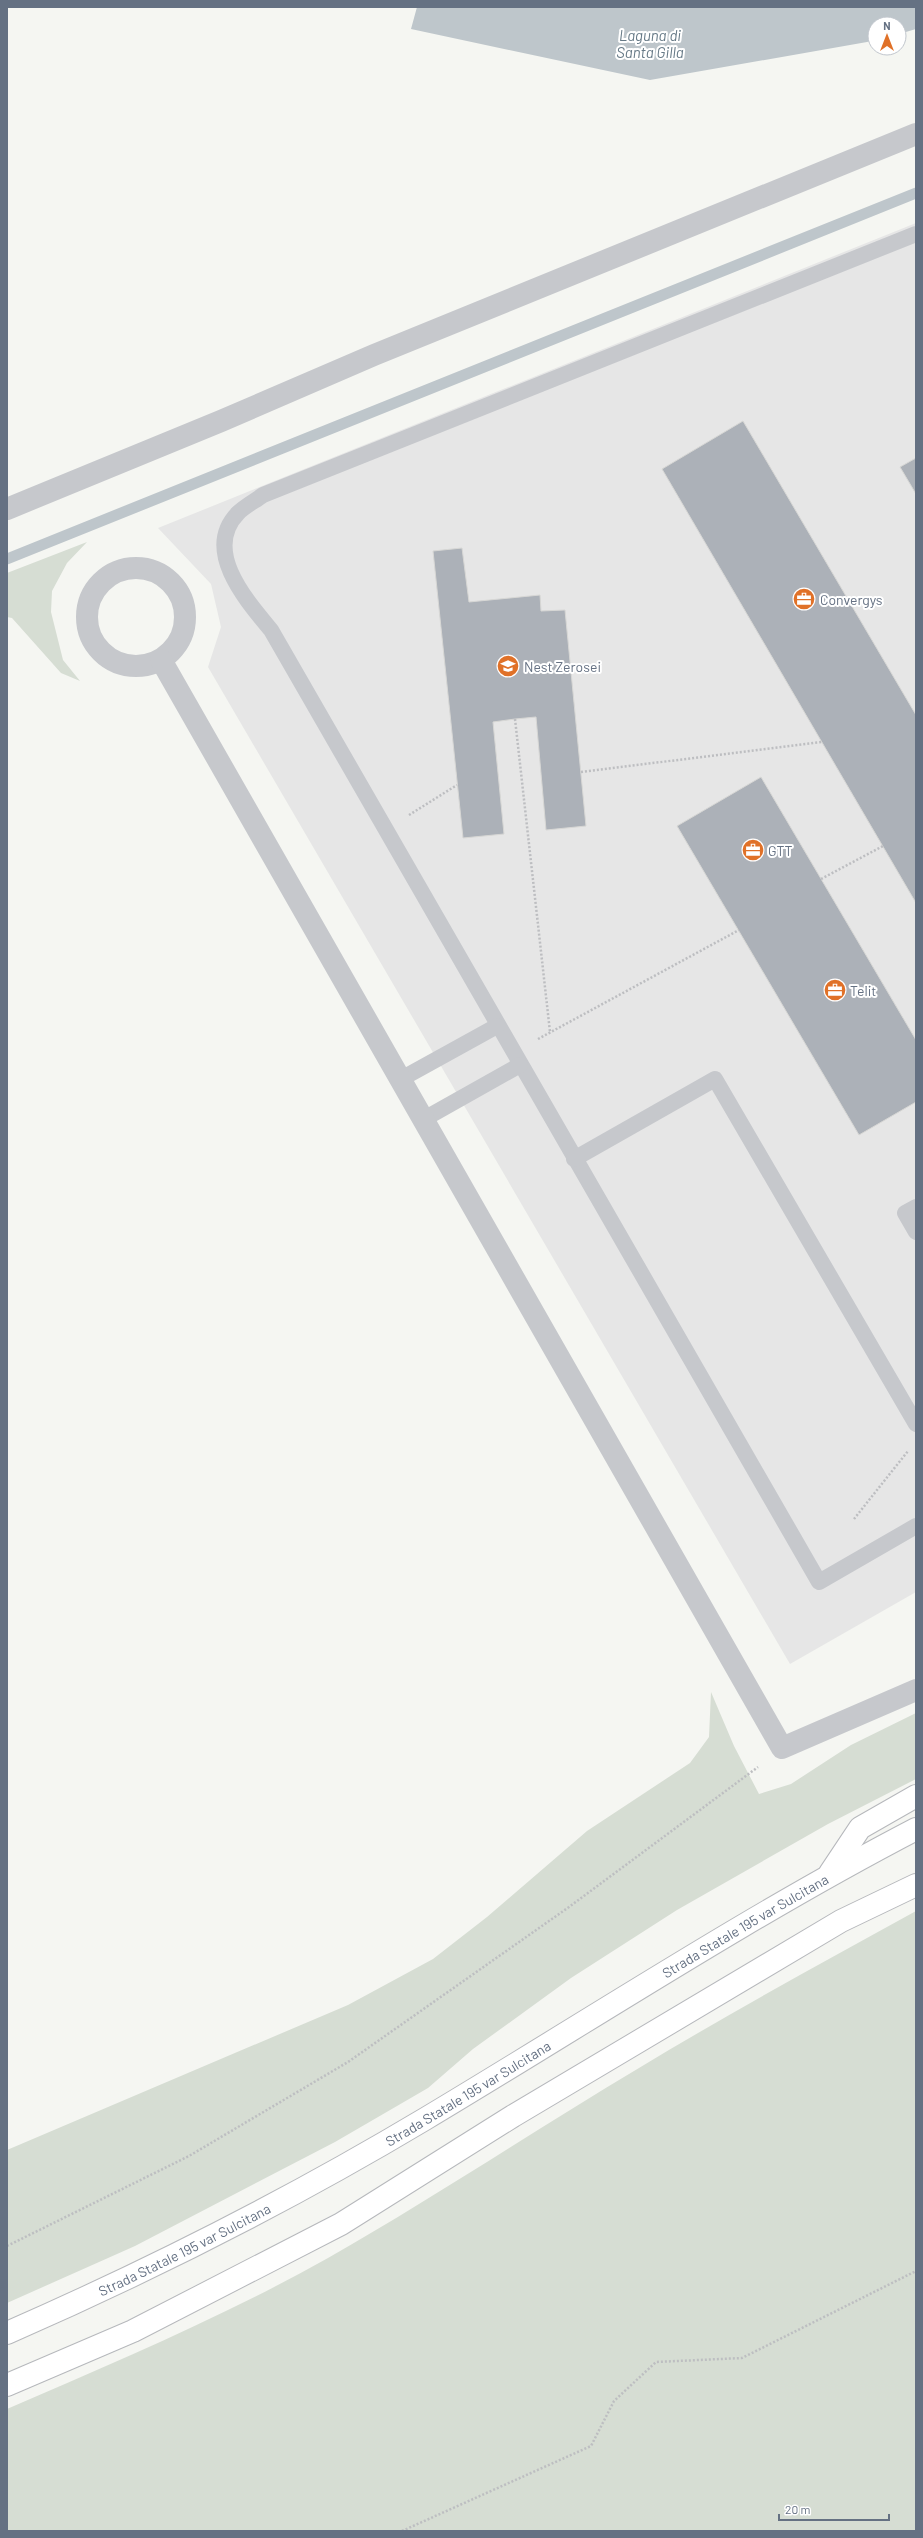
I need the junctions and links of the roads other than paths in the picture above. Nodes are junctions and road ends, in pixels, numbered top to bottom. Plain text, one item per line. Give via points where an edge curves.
1 (916, 134) edge
2 (916, 234) edge
3 (7, 509) edge
4 (161, 660) junction
5 (497, 1026) junction
6 (517, 1059) junction
7 (401, 1080) junction
8 (424, 1119) junction
9 (574, 1159) junction
10 (916, 1207) edge
11 (916, 1232) edge
12 (916, 1424) edge
13 (916, 1526) edge
14 (916, 1690) edge
15 (916, 1796) edge
16 (916, 1829) edge
17 (830, 1874) junction
18 (916, 1885) edge
19 (7, 2333) edge
20 (7, 2385) edge

1 - 3 street via 374,355
2 - 5 lane via 263,495 238,514 224,537 227,565 248,602 271,630
4 - 4 street via 173,650 182,637 186,622 185,606 178,592 168,580 156,572 140,568 125,569 110,575 98,586 89,602 87,618 90,635 98,650 112,660 128,666 145,666
4 - 7 street
5 - 6 lane
5 - 7 lane
6 - 8 lane
6 - 9 lane
7 - 8 street
8 - 14 street via 782,1748
9 - 12 lane via 715,1080
9 - 13 lane via 819,1582
10 - 11 lane via 905,1213
15 - 17 highway via 860,1828
16 - 17 highway, Strada Statale 195 var Sulcitana
17 - 19 highway, Strada Statale 195 var Sulcitana via 696,1951 424,2120 228,2230
18 - 20 highway via 841,1921 513,2116 341,2224 133,2331

